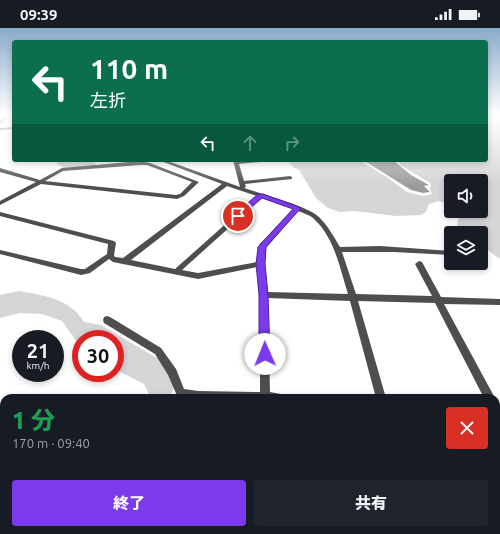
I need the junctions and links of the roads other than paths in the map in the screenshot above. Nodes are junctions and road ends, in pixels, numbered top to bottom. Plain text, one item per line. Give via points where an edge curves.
1 (166, 162) edge
2 (235, 162) edge
3 (0, 170) edge
4 (290, 178) dead end
5 (39, 181) junction
6 (226, 184) junction
7 (243, 187) junction
8 (261, 196) junction
9 (0, 203) edge
10 (297, 208) junction
11 (0, 214) edge
12 (338, 250) junction
13 (0, 252) edge
14 (444, 252) edge
15 (110, 255) junction
16 (125, 261) junction
17 (261, 264) junction
18 (419, 264) dead end
19 (177, 271) junction
20 (264, 295) junction
21 (353, 297) junction
22 (438, 300) junction
23 (500, 302) edge
24 (107, 320) dead end
25 (180, 394) edge
26 (265, 394) edge
27 (380, 394) edge
28 (488, 394) edge
29 (264, 534) edge
30 (270, 534) edge
31 (280, 534) edge

1 - 6 street
2 - 7 street
3 - 5 street
4 - 7 street
5 - 5 street via 62,170 140,163 196,182 177,197
5 - 9 street
6 - 7 street
6 - 16 street
7 - 8 street
8 - 10 street
8 - 19 street
10 - 12 street via 316,217
10 - 17 street via 262,247
11 - 15 street via 112,243
12 - 14 street via 389,248
12 - 21 street
13 - 15 street via 81,272 87,271
15 - 16 street via 112,259
16 - 19 street
17 - 19 street via 198,276
17 - 20 street
18 - 22 street
20 - 21 street
20 - 26 street
21 - 22 street
21 - 27 street
22 - 23 street
22 - 28 street
24 - 25 street via 158,351 172,372
29 - 30 street
30 - 31 street

